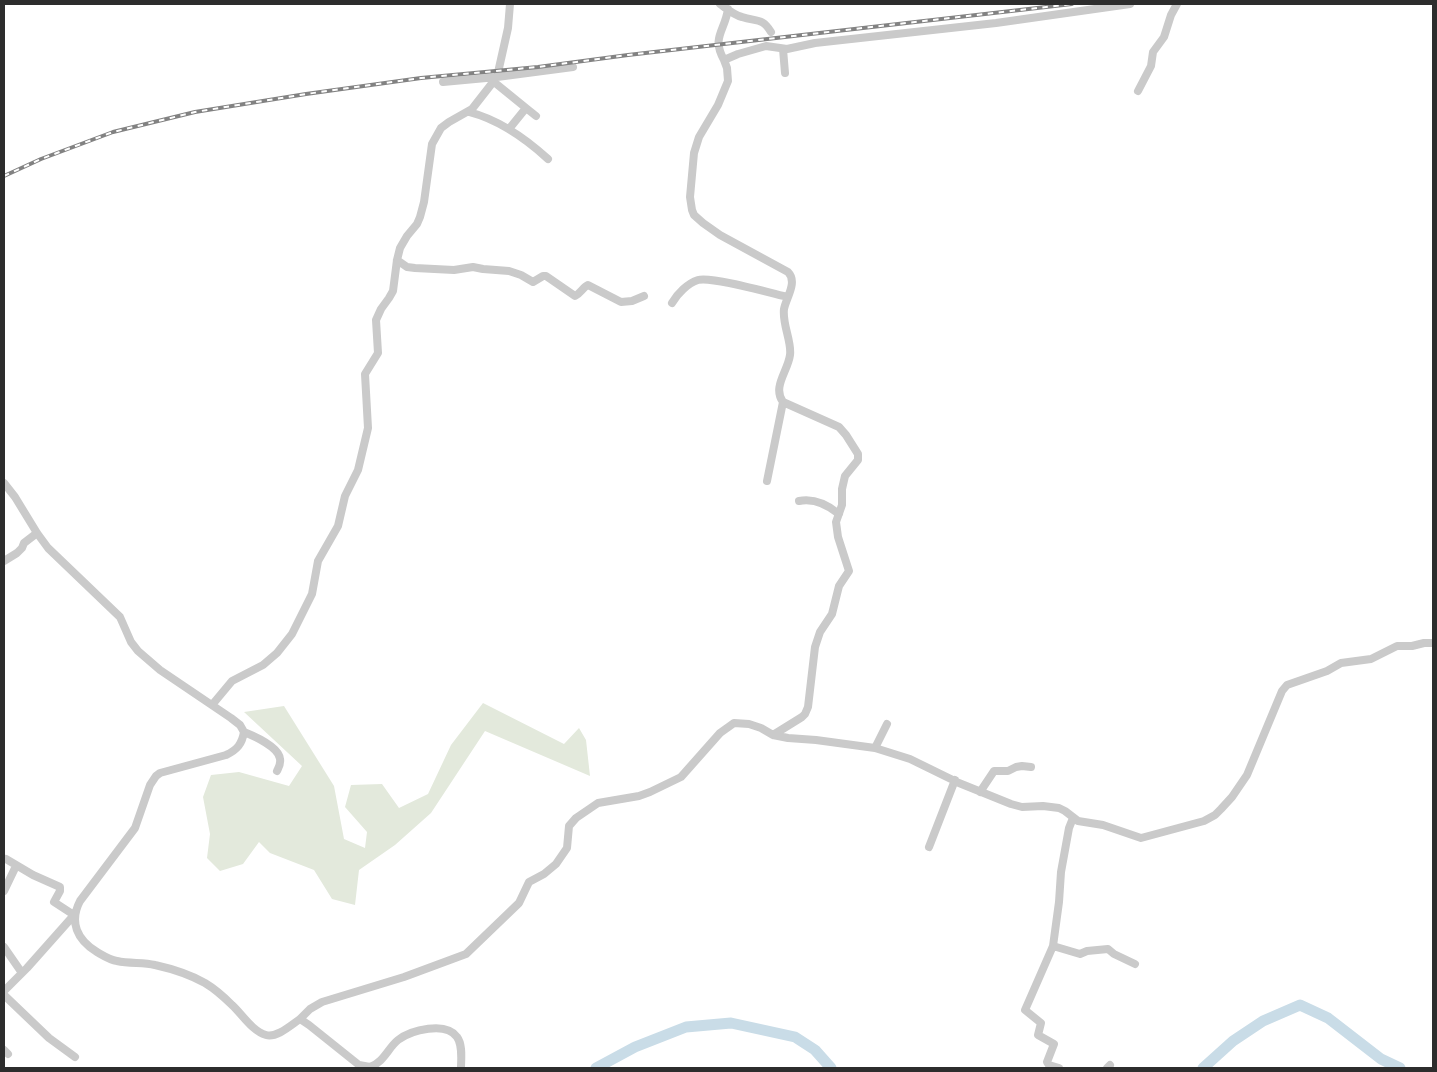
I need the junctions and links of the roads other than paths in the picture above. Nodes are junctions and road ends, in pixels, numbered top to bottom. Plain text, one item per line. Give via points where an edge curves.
1 (510, 4) edge
2 (720, 4) edge
3 (1130, 4) edge
4 (1177, 4) edge
5 (728, 9) junction
6 (771, 32) dead end
7 (783, 49) junction
8 (724, 60) junction
9 (573, 67) dead end
10 (785, 73) dead end
11 (496, 79) junction
12 (443, 82) dead end
13 (1138, 91) dead end
14 (526, 108) junction
15 (469, 112) junction
16 (536, 116) dead end
17 (509, 129) junction
18 (548, 159) dead end
19 (397, 260) junction
20 (644, 296) dead end
21 (788, 297) junction
22 (672, 303) dead end
23 (783, 402) junction
24 (767, 481) dead end
25 (4, 483) edge
26 (799, 501) dead end
27 (839, 514) junction
28 (37, 533) junction
29 (4, 561) edge
30 (1433, 643) edge
31 (212, 705) junction
32 (887, 724) dead end
33 (242, 728) junction
34 (773, 735) junction
35 (875, 748) junction
36 (1030, 767) dead end
37 (276, 771) dead end
38 (954, 780) junction
39 (980, 792) junction
40 (1073, 818) junction
41 (929, 847) dead end
42 (6, 859) dead end
43 (16, 866) junction
44 (4, 891) edge
45 (74, 915) junction
46 (1053, 946) junction
47 (4, 947) edge
48 (1135, 964) dead end
49 (22, 973) junction
50 (4, 991) edge
51 (4, 995) edge
52 (300, 1020) junction
53 (75, 1057) dead end
54 (461, 1065) edge
55 (358, 1066) edge
56 (1059, 1068) edge

1 - 11 street
2 - 5 street
3 - 7 street
4 - 13 street
5 - 6 street via 762,22
5 - 8 street via 718,43
7 - 8 street via 766,46
7 - 10 street
8 - 21 street via 728,81 694,152 692,210 708,227 788,272 792,278
9 - 11 street
11 - 12 street
11 - 14 street
11 - 15 street
14 - 16 street
14 - 17 street
15 - 17 street
15 - 19 street via 441,128 432,144 420,217 404,240
17 - 18 street
19 - 20 street via 414,268 454,270 473,267 509,271 533,282 546,276 575,296 588,285 621,302
19 - 31 street via 393,291 376,320 378,353 365,374 368,428 358,470 344,499 338,526 318,561 312,594 295,630 282,648 263,665 232,681
21 - 22 street via 698,280 680,292
21 - 23 street via 784,317 791,354 779,386
23 - 24 street
23 - 27 street via 839,427 858,454 858,460 843,480
25 - 28 street
26 - 27 street via 812,500
27 - 34 street via 836,522 838,537 849,571 839,586 832,614 815,646 807,711
28 - 29 street
28 - 31 street via 48,548 119,615 131,642 144,657
30 - 40 street via 1397,646 1371,659 1341,662 1327,671 1287,685 1247,775 1208,820 1141,838
31 - 33 street
32 - 35 street
33 - 37 street via 279,754 281,760
33 - 45 street via 240,746 236,750 156,776 135,828 80,901
34 - 35 street
34 - 52 street via 749,724 734,723 720,733 681,777 639,796 592,806 571,823 567,848 556,864 529,882 518,904 466,954 322,1002
35 - 38 street via 910,759
36 - 39 street via 994,772
38 - 39 street
38 - 41 street
39 - 40 street via 1022,807 1059,808
40 - 46 street via 1061,872
42 - 43 street
43 - 44 street
43 - 45 street via 60,887 54,902
45 - 49 street
45 - 52 street via 78,934 92,949 115,961 148,964 188,974 215,989 261,1033 271,1036
46 - 48 street via 1080,954 1108,949
46 - 56 street via 1025,1010 1041,1023 1038,1035 1054,1044 1047,1062
47 - 49 street
49 - 50 street
51 - 53 street via 49,1038
52 - 55 street
54 - 55 street via 456,1036 449,1031 434,1029 416,1031 398,1040 374,1066

